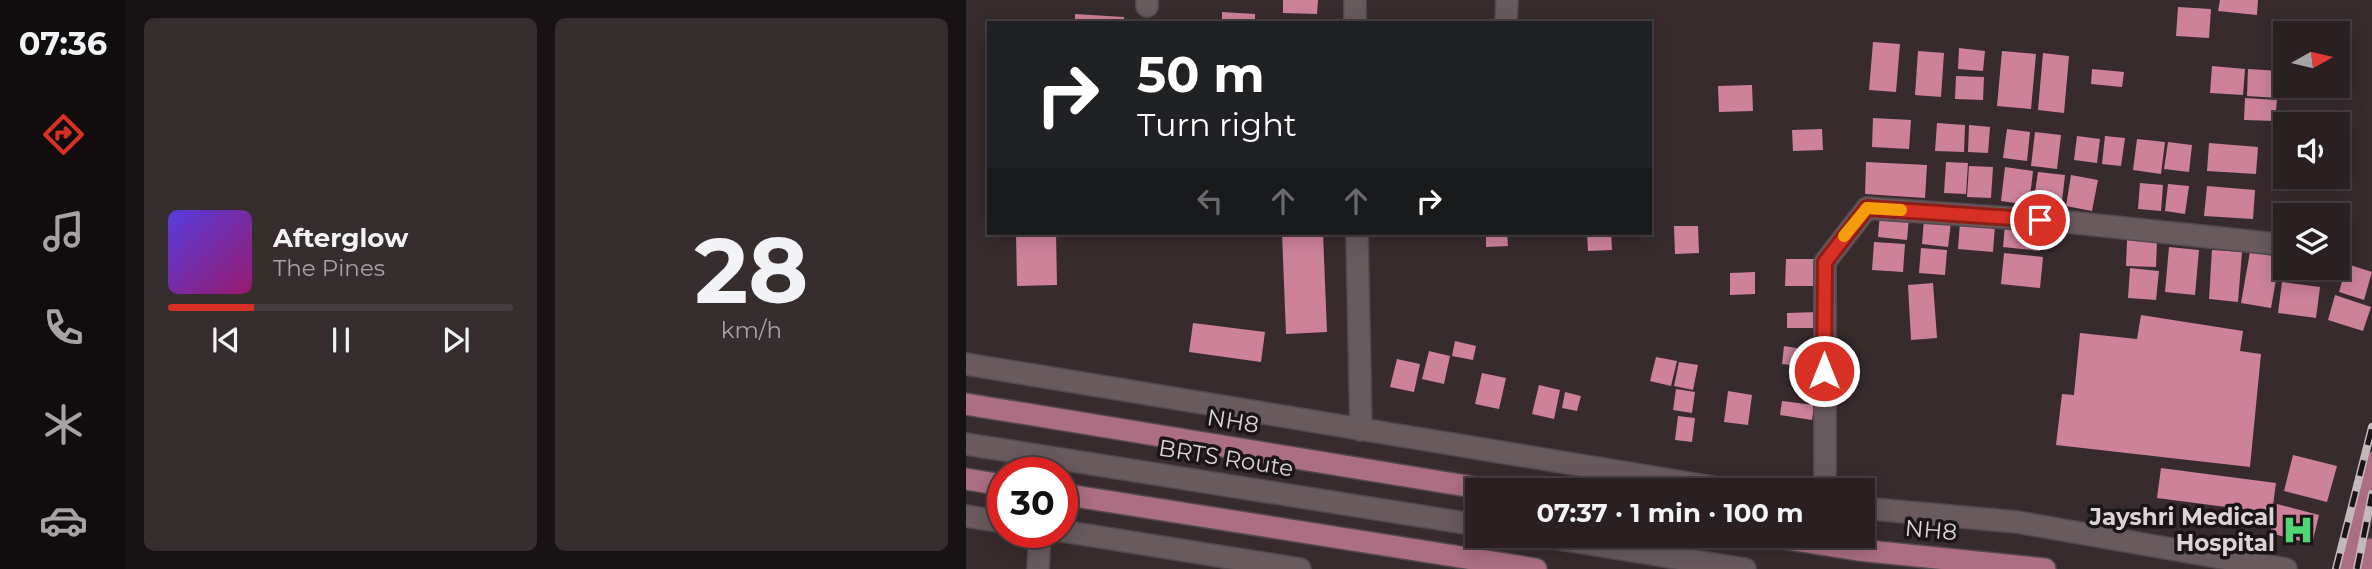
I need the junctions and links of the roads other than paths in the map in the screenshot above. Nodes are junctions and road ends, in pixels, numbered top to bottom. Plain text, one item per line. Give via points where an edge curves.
1 (1355, 0) edge
2 (1507, 0) edge
3 (1355, 21) edge
4 (1506, 21) edge
5 (1357, 235) edge
6 (2273, 244) edge
7 (966, 364) edge
8 (966, 404) edge
9 (1361, 430) junction
10 (966, 444) edge
11 (2372, 463) edge
12 (1657, 478) edge
13 (1825, 478) edge
14 (966, 479) edge
15 (987, 482) edge
16 (1465, 486) edge
17 (1078, 497) edge
18 (1875, 509) edge
19 (966, 516) edge
20 (987, 519) edge
21 (1465, 523) edge
22 (1078, 534) edge
23 (1039, 548) edge
24 (1615, 548) edge
25 (1845, 548) edge
26 (2372, 549) edge
27 (1038, 569) edge
28 (1300, 569) edge
29 (1536, 569) edge
30 (1745, 569) edge
31 (2045, 569) edge
32 (2286, 569) edge
33 (2349, 569) edge
34 (2368, 569) edge

1 - 3 street
2 - 4 street
5 - 9 street
6 - 13 street via 2067,222 1867,208 1825,262
7 - 9 street
8 - 16 main road, NH8
9 - 12 street
10 - 21 street, BRTS Route
11 - 33 main road
14 - 15 main road
17 - 29 main road
18 - 32 street via 2017,522
19 - 20 street
22 - 28 street
23 - 27 street
24 - 30 street
25 - 31 main road, NH8
26 - 34 main road

